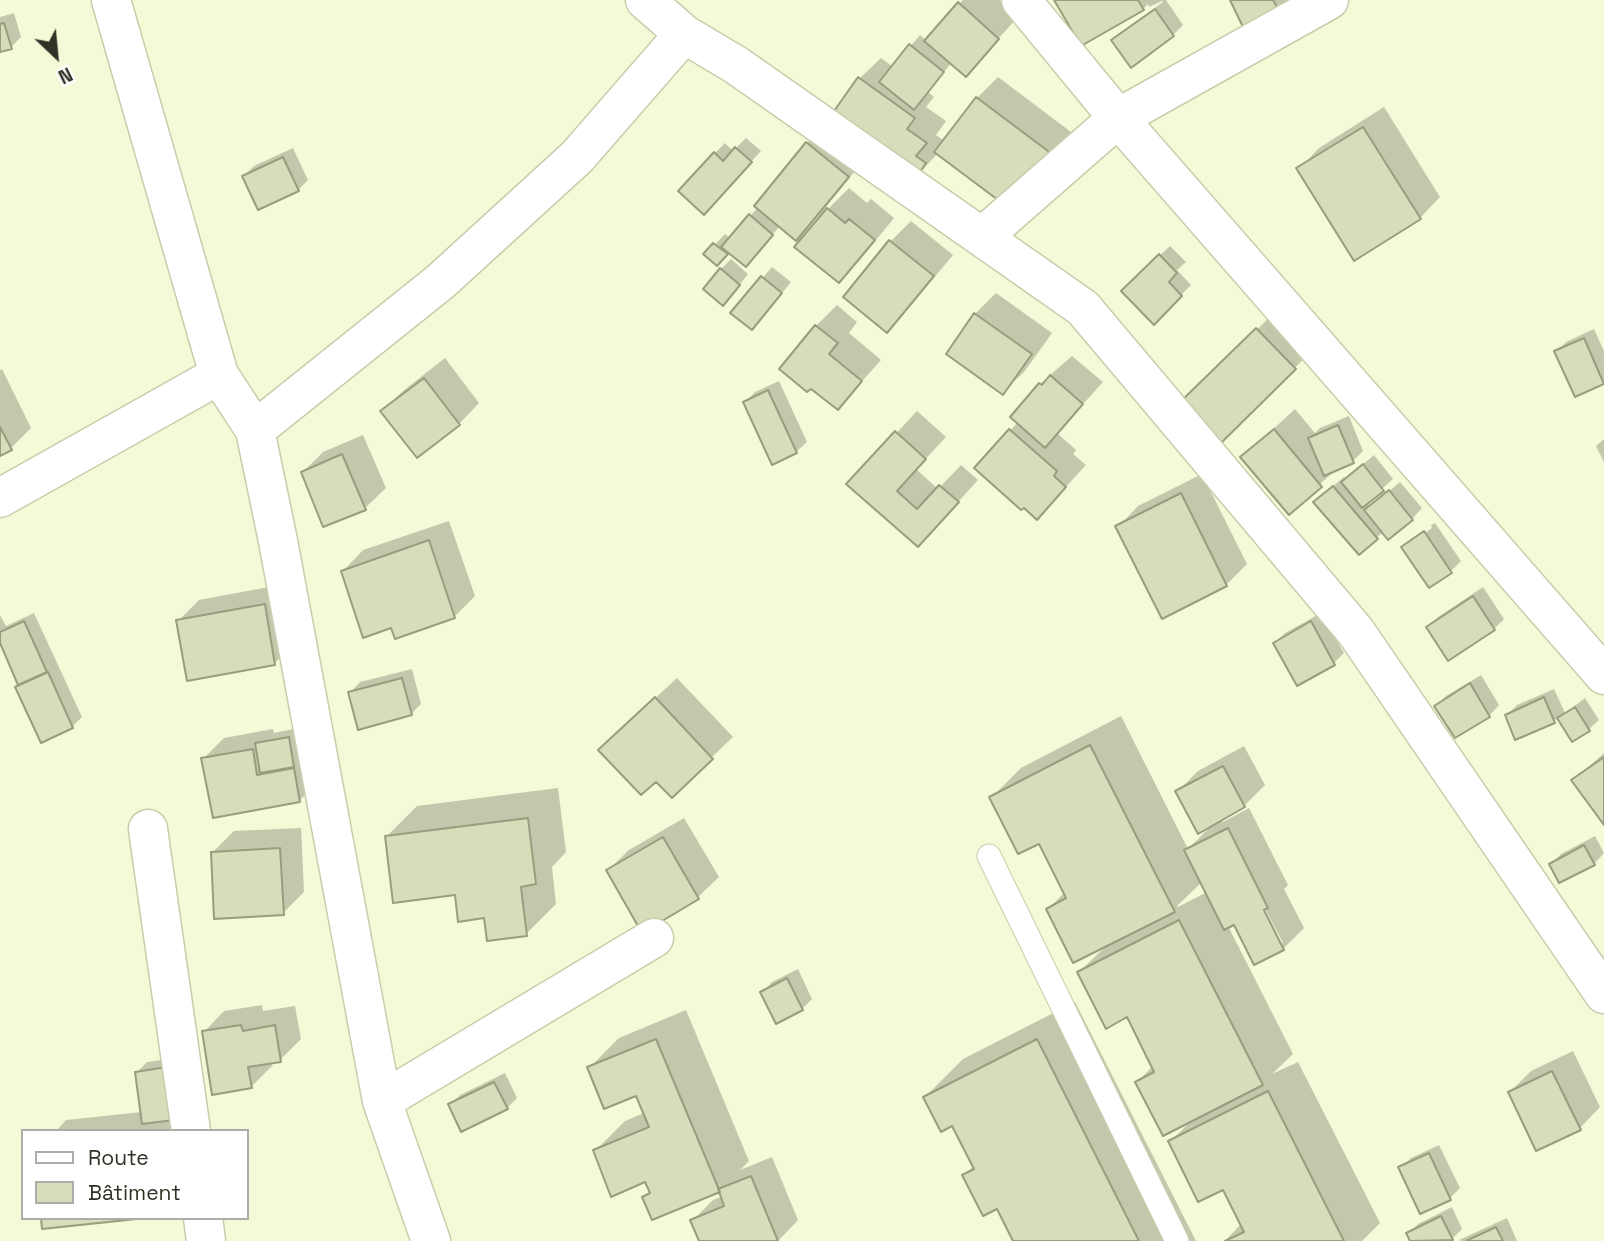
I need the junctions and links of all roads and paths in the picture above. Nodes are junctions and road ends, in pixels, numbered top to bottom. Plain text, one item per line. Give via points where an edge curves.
1 (111, 0) edge
2 (645, 0) edge
3 (1021, 0) edge
4 (1329, 0) edge
5 (684, 34) junction
6 (1118, 118) junction
7 (982, 237) junction
8 (219, 375) junction
9 (255, 430) junction
10 (0, 498) edge
11 (1604, 675) edge
12 (148, 829) dead end
13 (989, 856) dead end
14 (654, 938) dead end
15 (1604, 994) edge
16 (382, 1101) junction
17 (191, 1129) edge
18 (203, 1220) edge
19 (206, 1241) edge
20 (431, 1241) edge
21 (1177, 1241) edge

1 - 8 street
2 - 5 street
3 - 6 street
4 - 6 street
5 - 7 street via 736,65
5 - 9 street via 577,157 440,282
6 - 7 street
6 - 11 street
7 - 15 street via 1083,308 1356,632
8 - 9 street
8 - 10 street
9 - 16 street
12 - 17 street
13 - 21 lane
14 - 16 street
16 - 20 street
18 - 19 street

